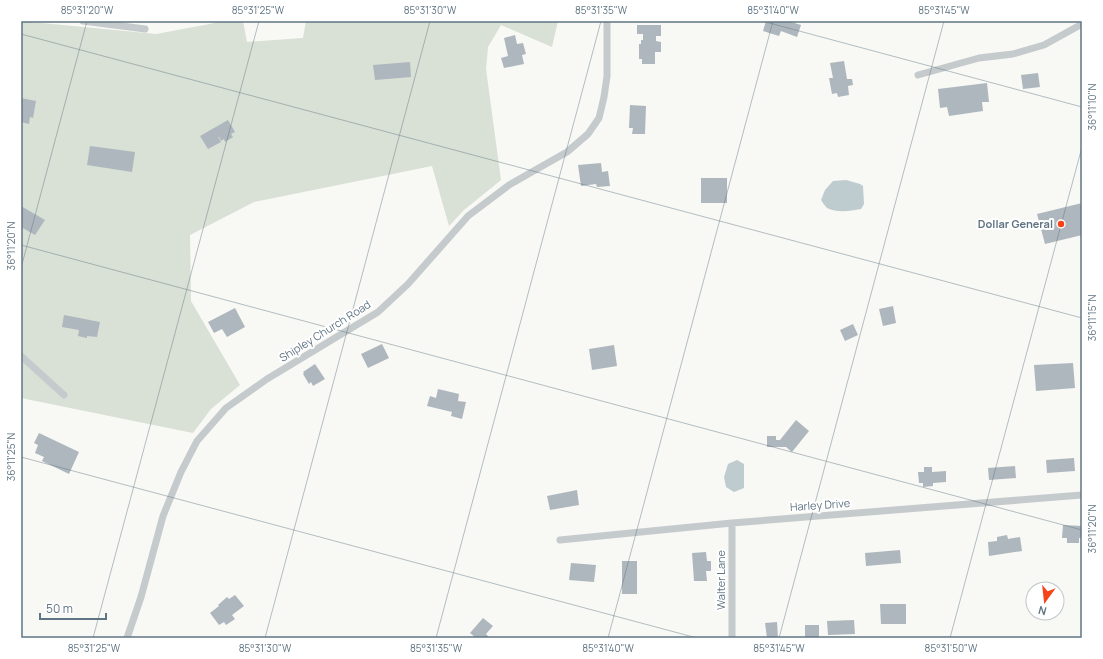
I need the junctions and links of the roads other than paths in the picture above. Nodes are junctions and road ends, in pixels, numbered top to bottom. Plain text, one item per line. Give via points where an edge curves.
1 (83, 21) edge
2 (607, 21) edge
3 (1082, 24) edge
4 (145, 29) dead end
5 (918, 75) dead end
6 (21, 356) edge
7 (64, 395) dead end
8 (1082, 495) edge
9 (732, 523) junction
10 (560, 540) dead end
11 (127, 638) edge
12 (732, 638) edge

1 - 4 street
2 - 11 street, Shipley Church Road via 607,76 604,97 599,118 588,134 567,152 509,185 468,216 408,284 378,312 267,379 226,408 197,441 163,516
3 - 5 street via 1044,45 1013,54 979,58
6 - 7 street
8 - 9 street, Harley Drive
9 - 10 street, Harley Drive
9 - 12 street, Walter Lane

